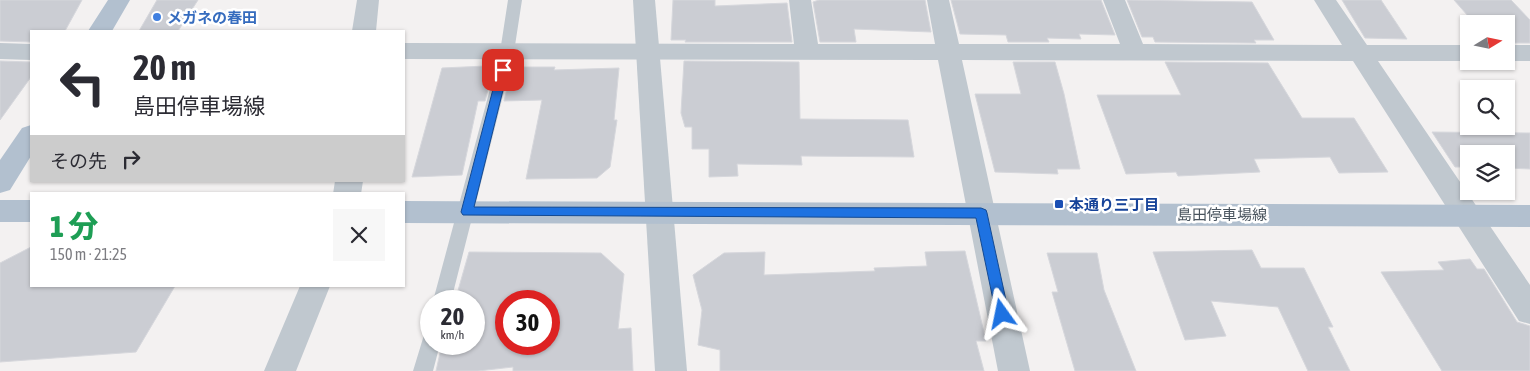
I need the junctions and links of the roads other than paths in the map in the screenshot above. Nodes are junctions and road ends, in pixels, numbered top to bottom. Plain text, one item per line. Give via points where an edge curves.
1 (119, 0) edge
2 (368, 0) edge
3 (515, 0) edge
4 (644, 0) edge
5 (800, 0) edge
6 (938, 0) edge
7 (1114, 0) edge
8 (1325, 0) edge
9 (101, 30) edge
10 (364, 30) edge
11 (0, 51) edge
12 (30, 52) edge
13 (405, 52) edge
14 (508, 52) junction
15 (648, 52) junction
16 (807, 52) junction
17 (949, 52) junction
18 (1135, 53) junction
19 (1360, 53) junction
20 (1460, 53) edge
21 (1515, 53) edge
22 (1530, 53) edge
23 (30, 137) edge
24 (0, 182) edge
25 (0, 211) edge
26 (30, 211) edge
27 (405, 212) edge
28 (467, 212) junction
29 (659, 213) junction
30 (981, 213) junction
31 (1466, 216) junction
32 (1530, 216) edge
33 (315, 287) edge
34 (445, 290) edge
35 (1530, 311) edge
36 (427, 355) edge
37 (280, 371) edge
38 (423, 371) edge
39 (671, 371) edge
40 (1014, 371) edge

1 - 9 main road
2 - 10 street
3 - 14 lane
4 - 15 street
5 - 16 street
6 - 17 street
7 - 18 street
8 - 19 street
11 - 12 street
13 - 14 street
14 - 15 street
14 - 28 lane
15 - 16 street
15 - 29 street
16 - 17 street
17 - 18 street
17 - 30 street
18 - 19 street
19 - 20 street
19 - 31 street
21 - 22 street
23 - 24 main road
25 - 26 main road
27 - 28 main road, 島田停車場線
28 - 29 main road, 島田停車場線
28 - 34 lane
29 - 30 main road, 島田停車場線
29 - 39 street
30 - 31 main road, 島田停車場線
30 - 40 street
31 - 32 main road, 島田停車場線
31 - 35 street
33 - 37 street
36 - 38 lane

